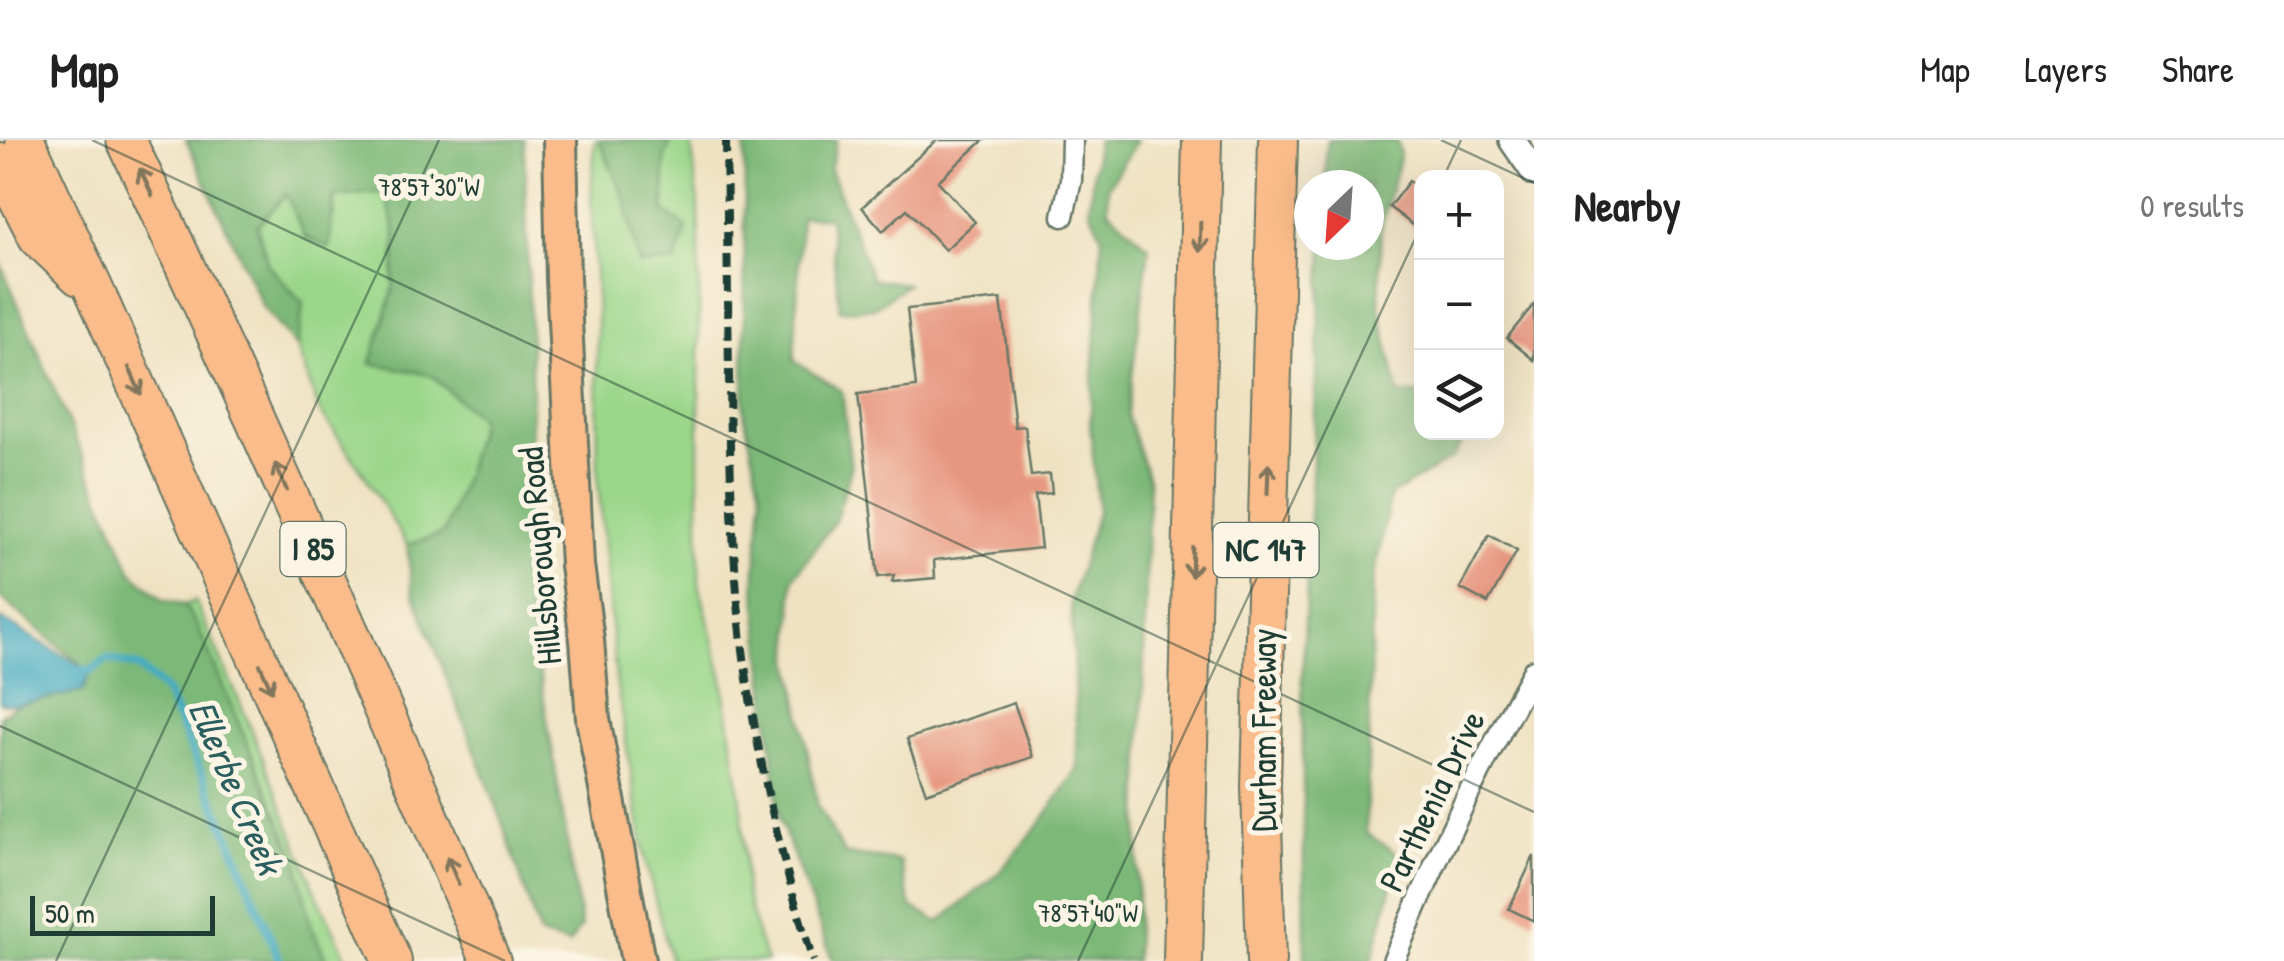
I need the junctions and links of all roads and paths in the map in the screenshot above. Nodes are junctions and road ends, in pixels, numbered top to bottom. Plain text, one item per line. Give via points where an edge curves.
1 (25, 140) edge
2 (126, 140) edge
3 (560, 140) edge
4 (1072, 140) edge
5 (1202, 140) edge
6 (1278, 140) edge
7 (1512, 140) edge
8 (0, 162) edge
9 (1534, 172) edge
10 (1063, 216) dead end
11 (95, 292) junction
12 (1534, 670) edge
13 (392, 961) edge
14 (492, 961) edge
15 (638, 961) edge
16 (1182, 961) edge
17 (1266, 961) edge
18 (1393, 961) edge

1 - 11 highway
14 -> 2 highway, I 85
3 - 15 main road, Hillsborough Road via 576,565 593,719
4 - 10 street
5 -> 16 highway, Durham Freeway / NC 147
17 -> 6 highway, Durham Freeway / NC 147 via 1262,766
7 - 9 street
8 - 11 highway via 38,237
11 -> 13 highway
12 - 18 street, Parthenia Drive

